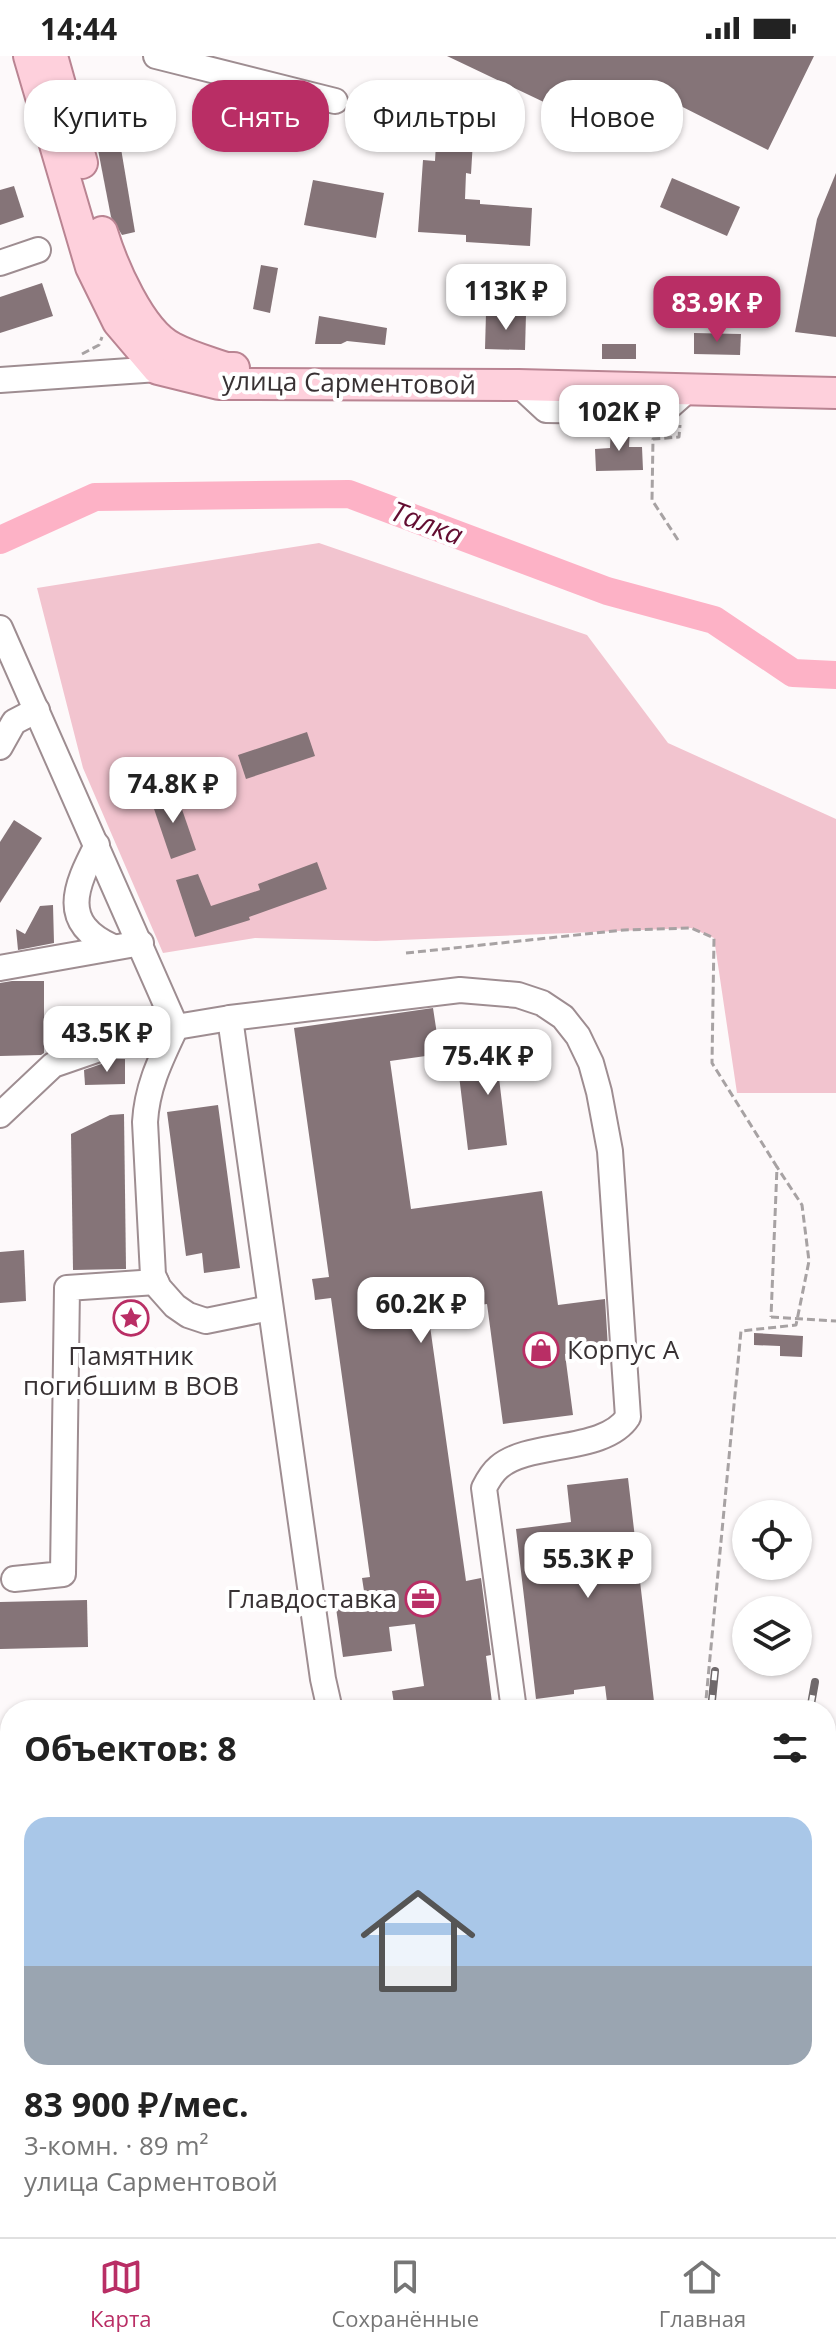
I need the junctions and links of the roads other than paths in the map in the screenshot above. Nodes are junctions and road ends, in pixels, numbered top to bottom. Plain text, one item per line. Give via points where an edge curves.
1 (29, 56) edge
2 (52, 56) edge
3 (156, 56) edge
4 (335, 101) dead end
5 (38, 250) dead end
6 (0, 263) edge
7 (158, 369) junction
8 (836, 376) edge
9 (0, 380) edge
10 (796, 383) junction
11 (836, 393) edge
12 (0, 628) edge
13 (37, 710) junction
14 (0, 747) edge
15 (97, 845) junction
16 (113, 947) junction
17 (145, 953) junction
18 (0, 968) edge
19 (230, 1018) junction
20 (176, 1027) junction
21 (0, 1115) edge
22 (156, 1282) junction
23 (270, 1308) junction
24 (14, 1579) dead end
25 (328, 1700) edge
26 (513, 1700) edge

1 - 7 main road via 91,267 118,322
2 - 10 main road, улица Сарментовой via 111,262 139,314 170,347 226,368
3 - 4 street
5 - 6 street
7 - 9 street
7 - 10 main road, улица Сарментовой via 219,384 519,385 685,401
8 - 10 main road, улица Сарментовой
10 - 11 main road, улица Сарментовой
12 - 13 street
13 - 14 street via 14,722
13 - 15 street
15 - 16 street via 79,878 76,899 82,925
15 - 17 street
16 - 17 street
16 - 18 street
17 - 20 street
19 - 20 street
19 - 23 street
19 - 26 street via 460,990 518,995 563,1017 591,1063 610,1151 628,1417 612,1434 510,1460 484,1488
20 - 21 street via 53,1065
20 - 22 street via 146,1099
22 - 23 street via 175,1306 206,1321
22 - 24 street via 67,1288 63,1574
23 - 25 street

